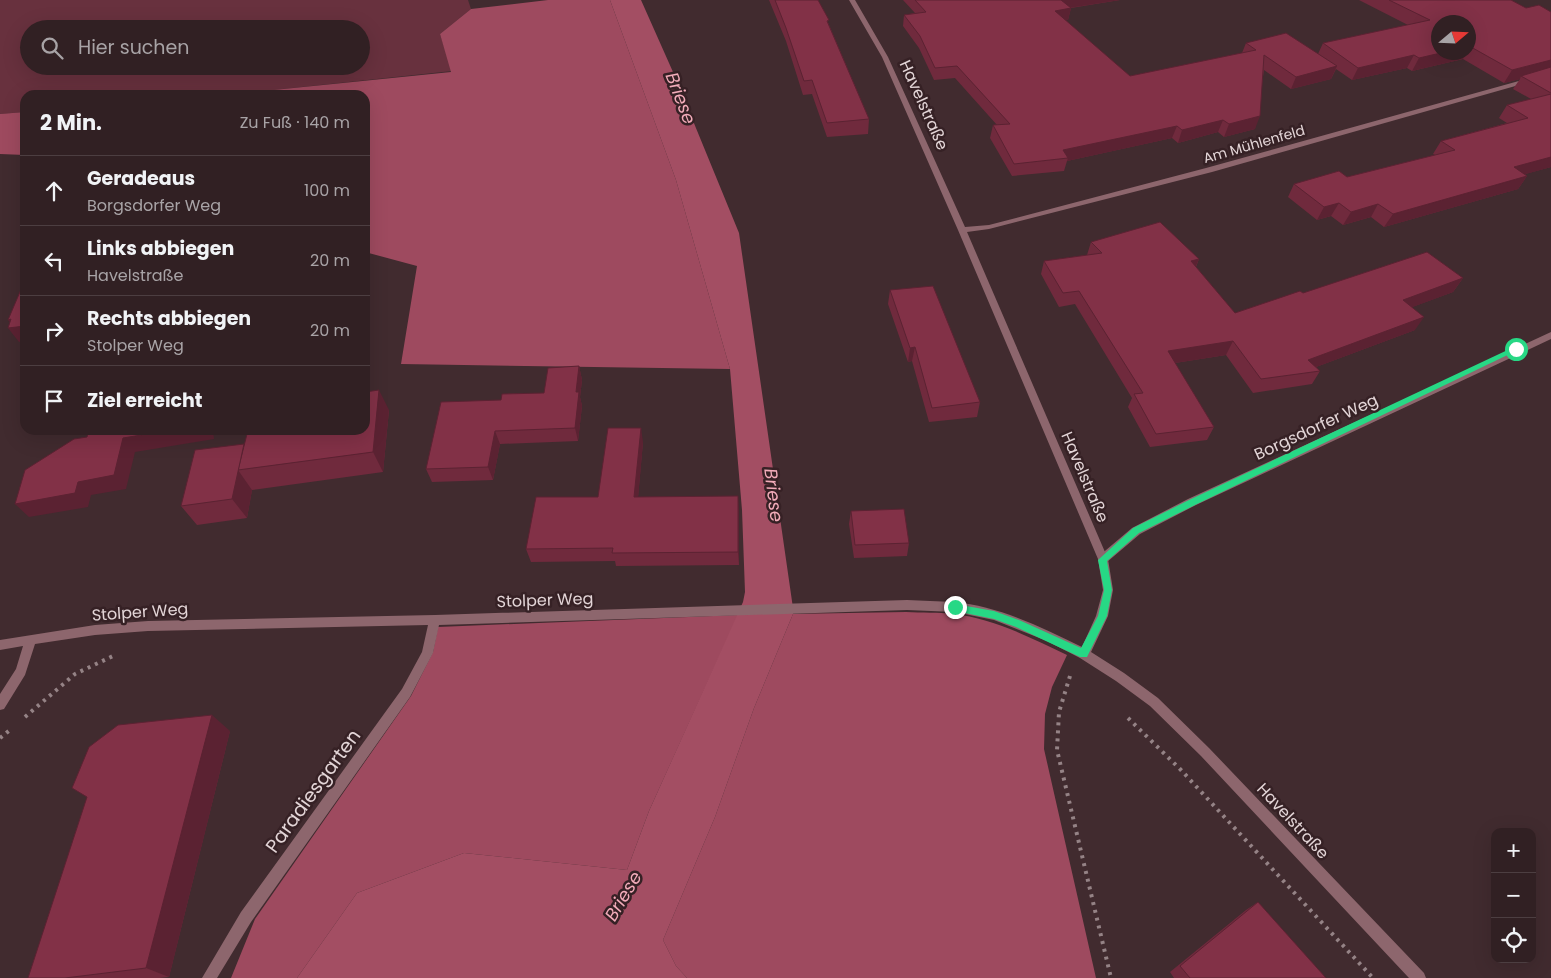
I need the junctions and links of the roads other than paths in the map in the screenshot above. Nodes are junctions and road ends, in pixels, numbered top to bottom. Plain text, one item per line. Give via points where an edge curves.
1 (852, 0) edge
2 (1551, 74) edge
3 (962, 230) junction
4 (1551, 335) edge
5 (1102, 560) junction
6 (435, 620) junction
7 (31, 640) junction
8 (0, 645) edge
9 (1084, 654) junction
10 (0, 705) edge
11 (209, 978) edge
12 (1419, 978) edge

1 - 3 street, Havelstraße via 885,57
2 - 3 street, Am Mühlenfeld via 1209,170
3 - 5 street, Havelstraße
4 - 5 street, Borgsdorfer Weg via 1192,502 1136,531
5 - 9 street, Havelstraße via 1108,590 1102,616
6 - 7 street, Stolper Weg via 148,626
6 - 9 street, Stolper Weg via 907,605 955,607 1019,624
6 - 11 street, Paradiesgarten via 426,652 406,693 246,917
7 - 8 street, Stolper Weg
7 - 10 street via 21,671
9 - 12 street, Havelstraße via 1154,702

